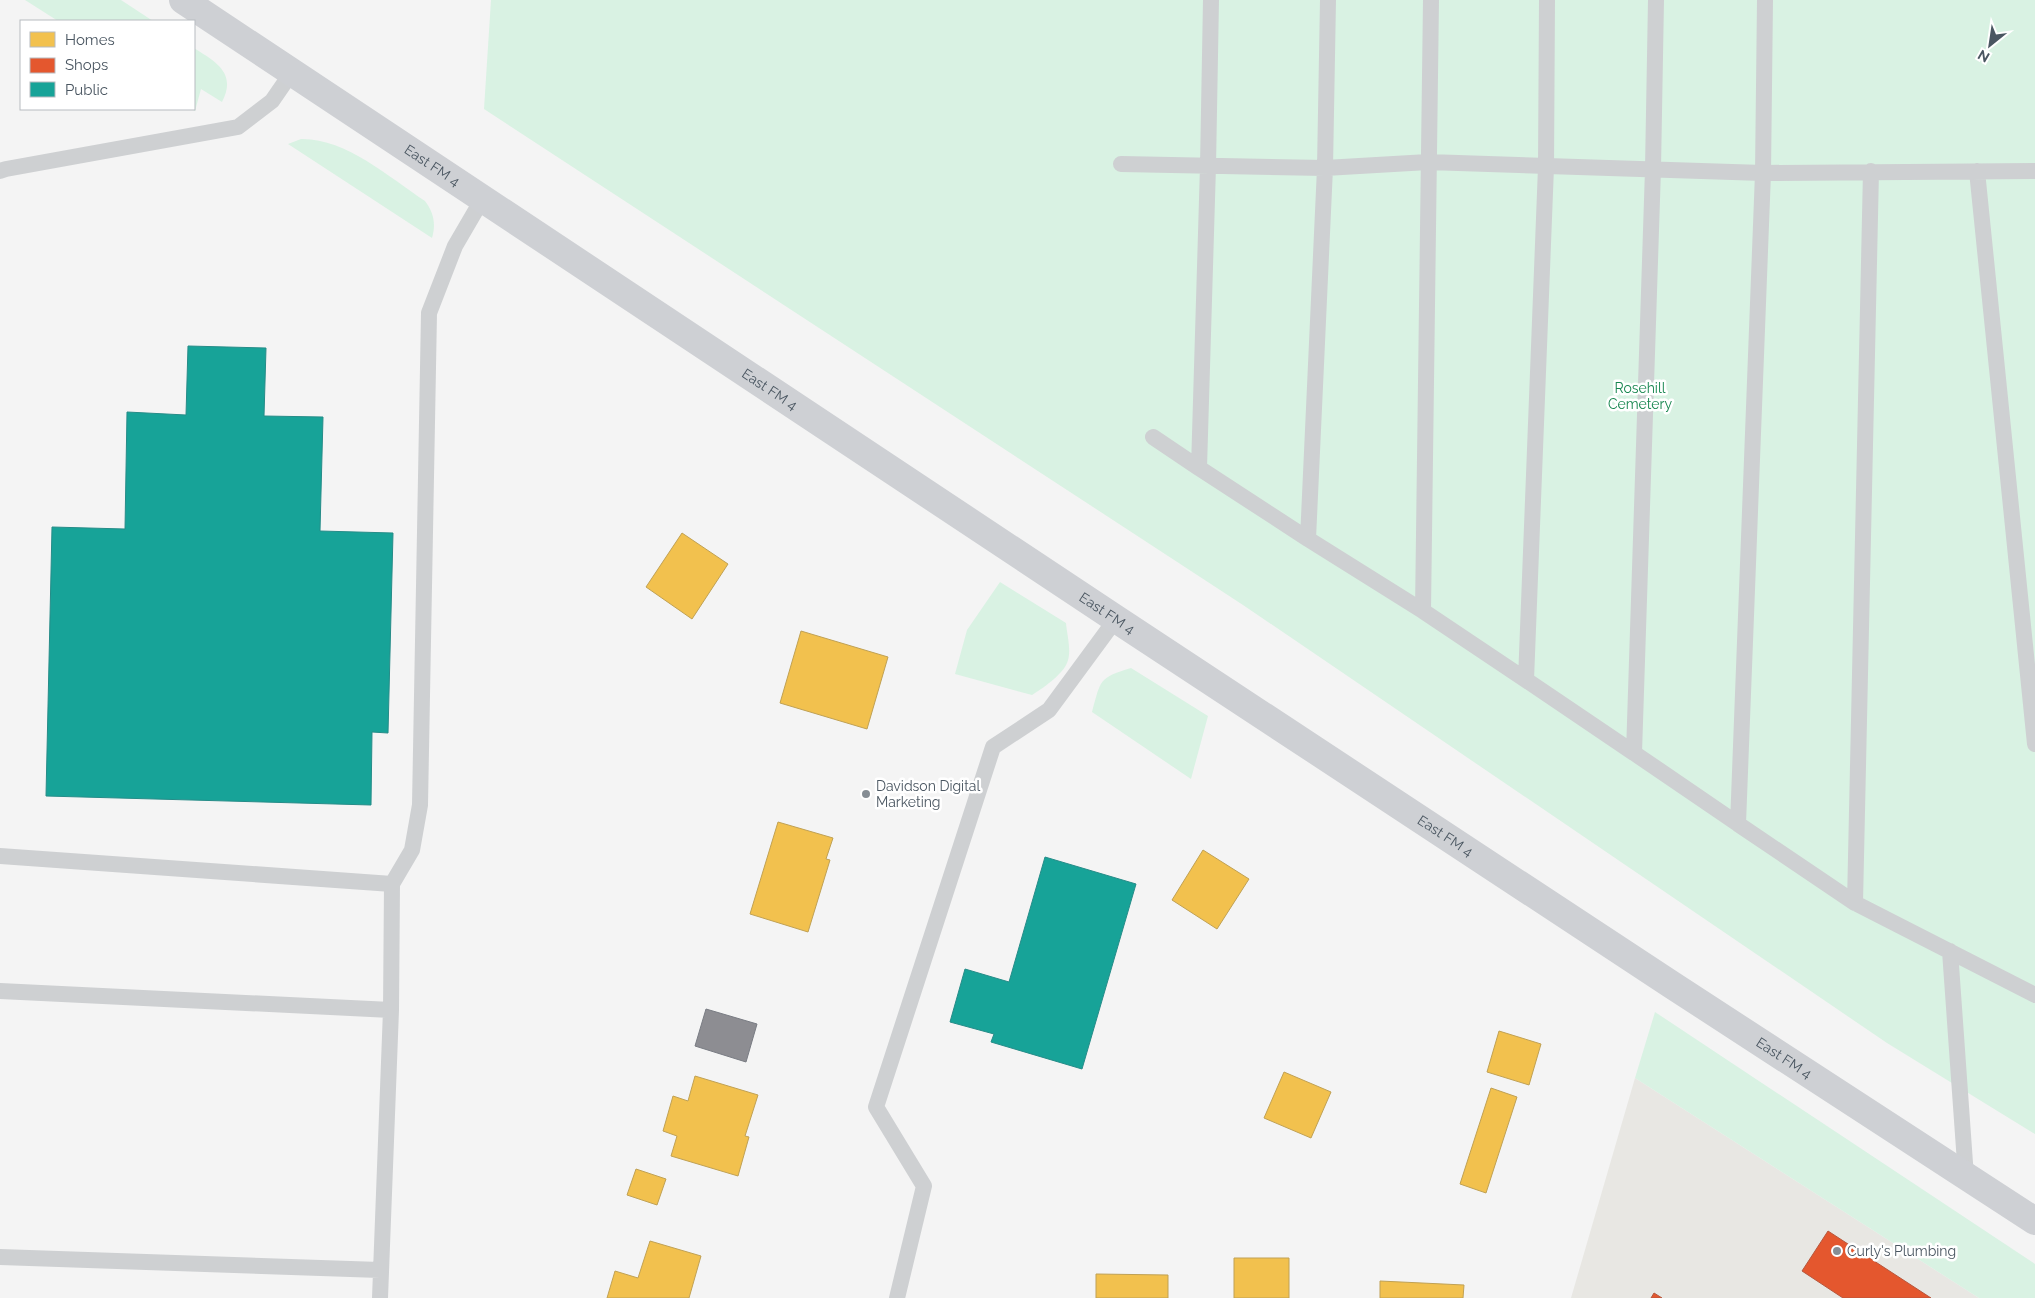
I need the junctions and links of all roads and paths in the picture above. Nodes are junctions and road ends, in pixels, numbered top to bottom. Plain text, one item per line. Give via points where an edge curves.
1 (183, 0) edge
2 (1211, 0) edge
3 (1328, 0) edge
4 (1431, 0) edge
5 (1548, 0) edge
6 (1656, 0) edge
7 (1765, 0) edge
8 (292, 72) junction
9 (1428, 162) junction
10 (1121, 164) dead end
11 (1208, 166) junction
12 (1546, 167) junction
13 (1324, 168) junction
14 (1653, 169) junction
15 (1871, 171) junction
16 (1977, 171) junction
17 (2035, 171) edge
18 (0, 172) edge
19 (1763, 173) junction
20 (483, 198) junction
21 (1153, 437) dead end
22 (1198, 468) junction
23 (1308, 539) junction
24 (1423, 611) junction
25 (1116, 619) junction
26 (1526, 680) junction
27 (2035, 744) edge
28 (1634, 753) junction
29 (1738, 824) junction
30 (0, 856) edge
31 (392, 884) junction
32 (1855, 902) junction
33 (1950, 951) junction
34 (0, 991) edge
35 (2035, 995) edge
36 (392, 1010) junction
37 (1966, 1177) junction
38 (2035, 1221) edge
39 (0, 1257) edge
40 (380, 1270) junction
41 (380, 1298) edge
42 (897, 1298) edge

1 - 8 main road, East FM 4
2 - 11 lane
3 - 13 lane
4 - 9 lane
5 - 12 lane
6 - 14 lane
7 - 19 lane
8 - 18 lane via 272,100 238,127 6,168
8 - 20 main road, East FM 4
9 - 12 lane
9 - 13 lane
9 - 24 lane
10 - 11 lane
11 - 13 lane
11 - 22 lane
12 - 14 lane
12 - 26 lane
13 - 23 lane
14 - 19 lane
14 - 28 lane
15 - 16 lane
15 - 19 lane
15 - 32 lane
16 - 17 lane
16 - 27 lane
19 - 29 lane
20 - 25 main road, East FM 4
20 - 31 lane via 455,246 428,313 420,804 412,850
21 - 22 lane
22 - 23 lane
23 - 24 lane
24 - 26 lane
25 - 37 main road, East FM 4
25 - 42 lane via 1049,710 993,747 876,1107 924,1186
26 - 28 lane
28 - 29 lane
29 - 32 lane
30 - 31 lane
31 - 36 lane
32 - 33 lane
33 - 35 lane
33 - 37 lane
34 - 36 lane
36 - 40 lane
37 - 38 main road, East FM 4
39 - 40 lane
40 - 41 lane

